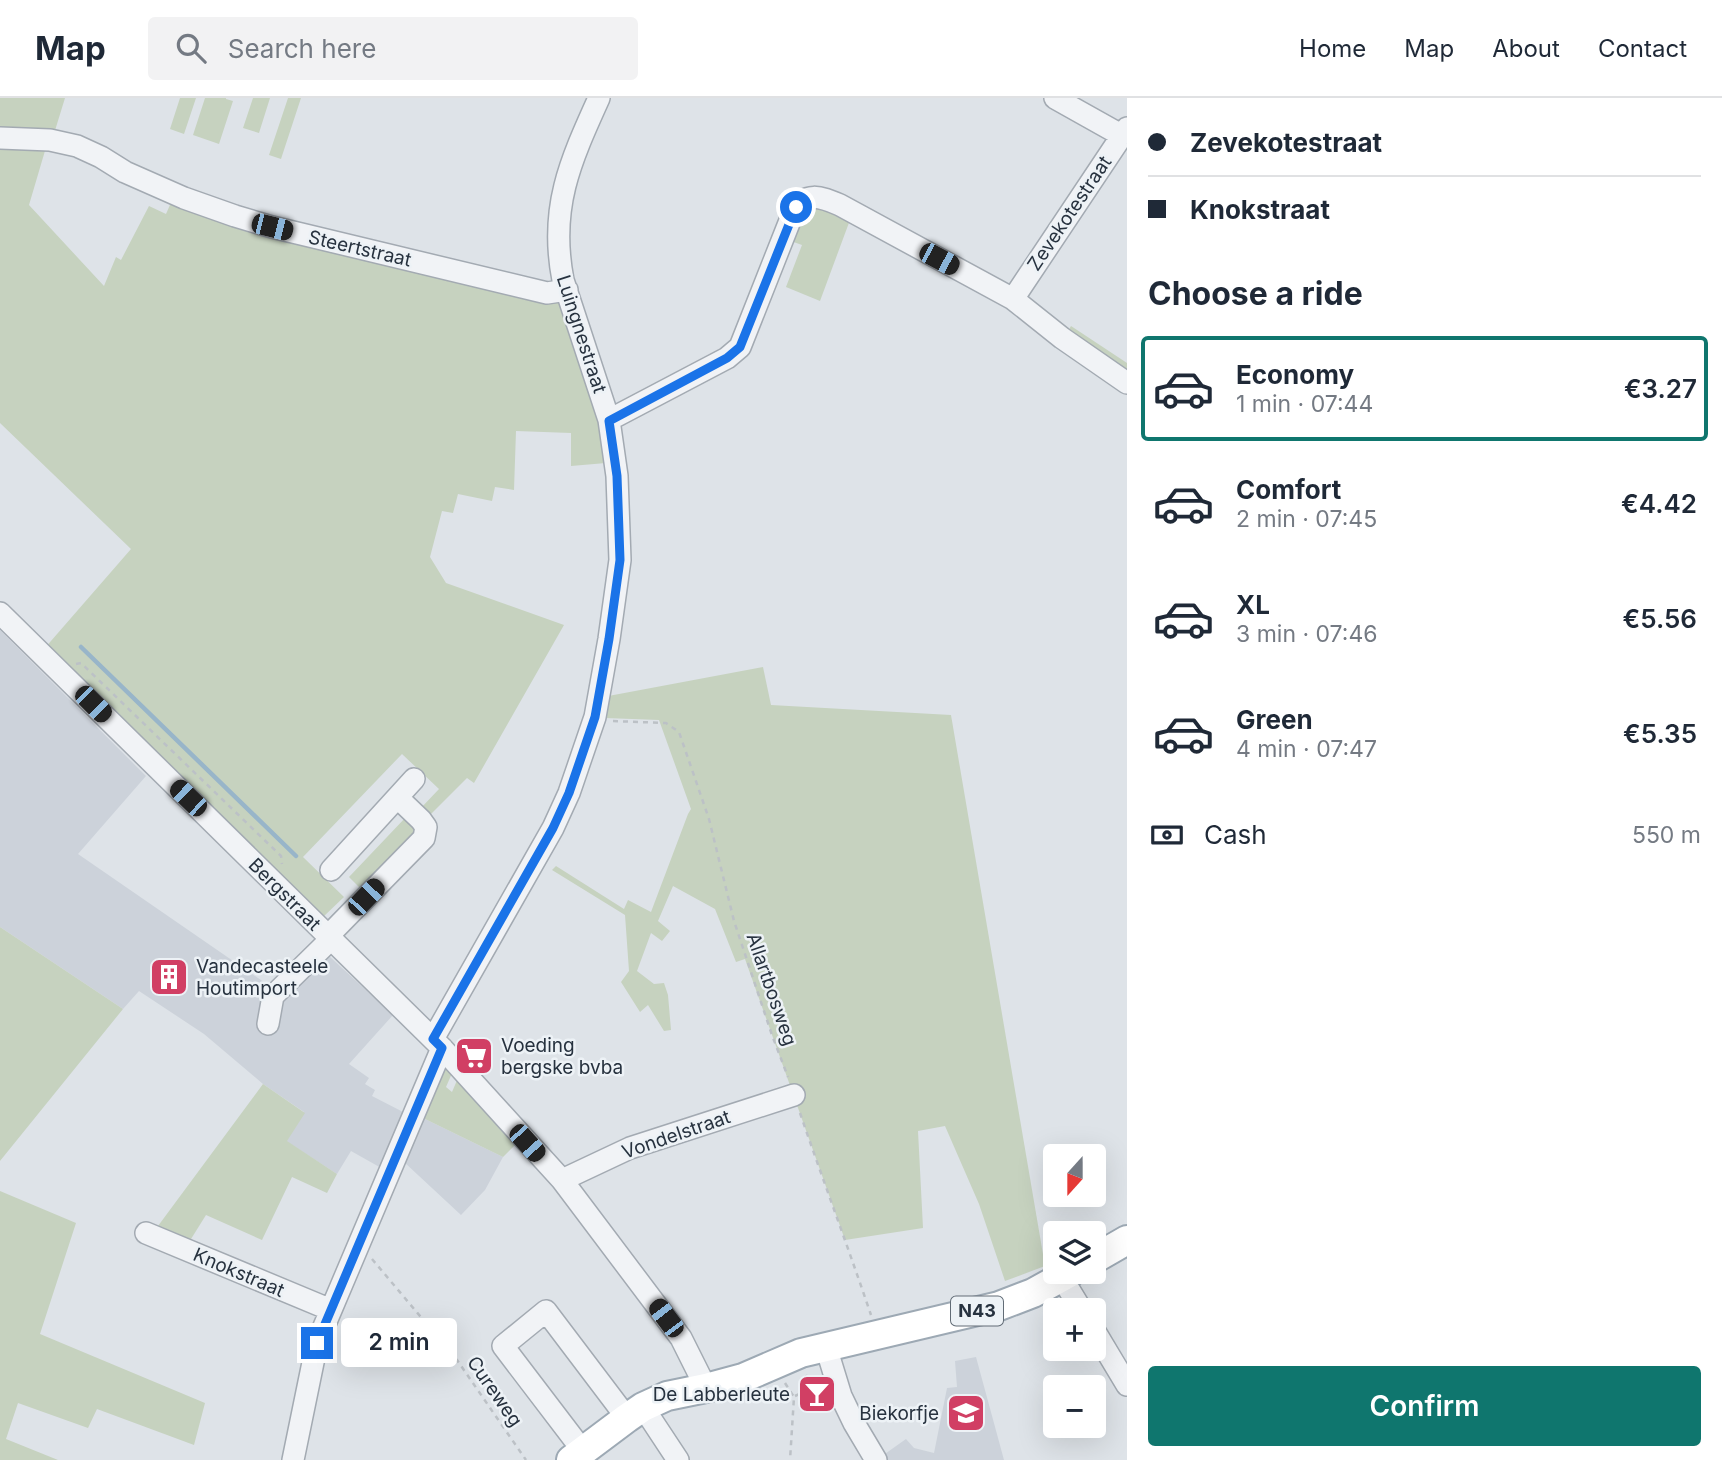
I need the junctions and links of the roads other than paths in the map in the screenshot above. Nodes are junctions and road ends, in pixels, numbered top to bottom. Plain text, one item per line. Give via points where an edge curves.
1 (600, 98) edge
2 (1055, 98) edge
3 (1124, 132) edge
4 (0, 138) edge
5 (567, 290) junction
6 (1013, 299) junction
7 (1127, 383) edge
8 (609, 421) junction
9 (0, 613) edge
10 (414, 779) dead end
11 (398, 798) junction
12 (331, 870) dead end
13 (330, 937) junction
14 (268, 1024) dead end
15 (438, 1044) junction
16 (794, 1095) road end
17 (562, 1181) junction
18 (146, 1233) dead end
19 (1127, 1240) edge
20 (1106, 1252) edge
21 (1050, 1284) edge
22 (331, 1310) junction
23 (826, 1347) junction
24 (1106, 1350) edge
25 (1127, 1385) edge
26 (706, 1388) junction
27 (635, 1413) junction
28 (577, 1455) edge
29 (293, 1460) edge
30 (678, 1460) edge
31 (876, 1460) edge

1 - 5 street, Luingnestraat via 562,195 560,265
2 - 3 street
3 - 6 street, Zevekotestraat
4 - 5 street, Steertstraat via 77,146 184,198 272,227 547,293
5 - 8 street, Luingnestraat
6 - 7 street
6 - 8 street via 840,205 811,197 793,214 734,354
8 - 15 street, Luingnestraat via 617,476 620,560 595,717 553,828
9 - 13 street, Bergstraat
10 - 11 street
11 - 12 street
11 - 13 street via 426,827 424,838
13 - 14 street via 273,996
13 - 15 street, Bergstraat
15 - 17 street, Bergstraat
15 - 22 street via 416,1112
16 - 17 street, Vondelstraat via 629,1148
17 - 26 street, Bergstraat via 681,1338
18 - 22 street, Knokstraat
19 - 20 main road
21 - 23 main road, N43 via 999,1306
22 - 29 street via 317,1343
23 - 26 main road, N43
23 - 31 street via 841,1396
24 - 25 street
26 - 27 main road, N43 via 667,1396
27 - 28 main road, N43
27 - 28 street via 546,1311 503,1346
27 - 30 street

